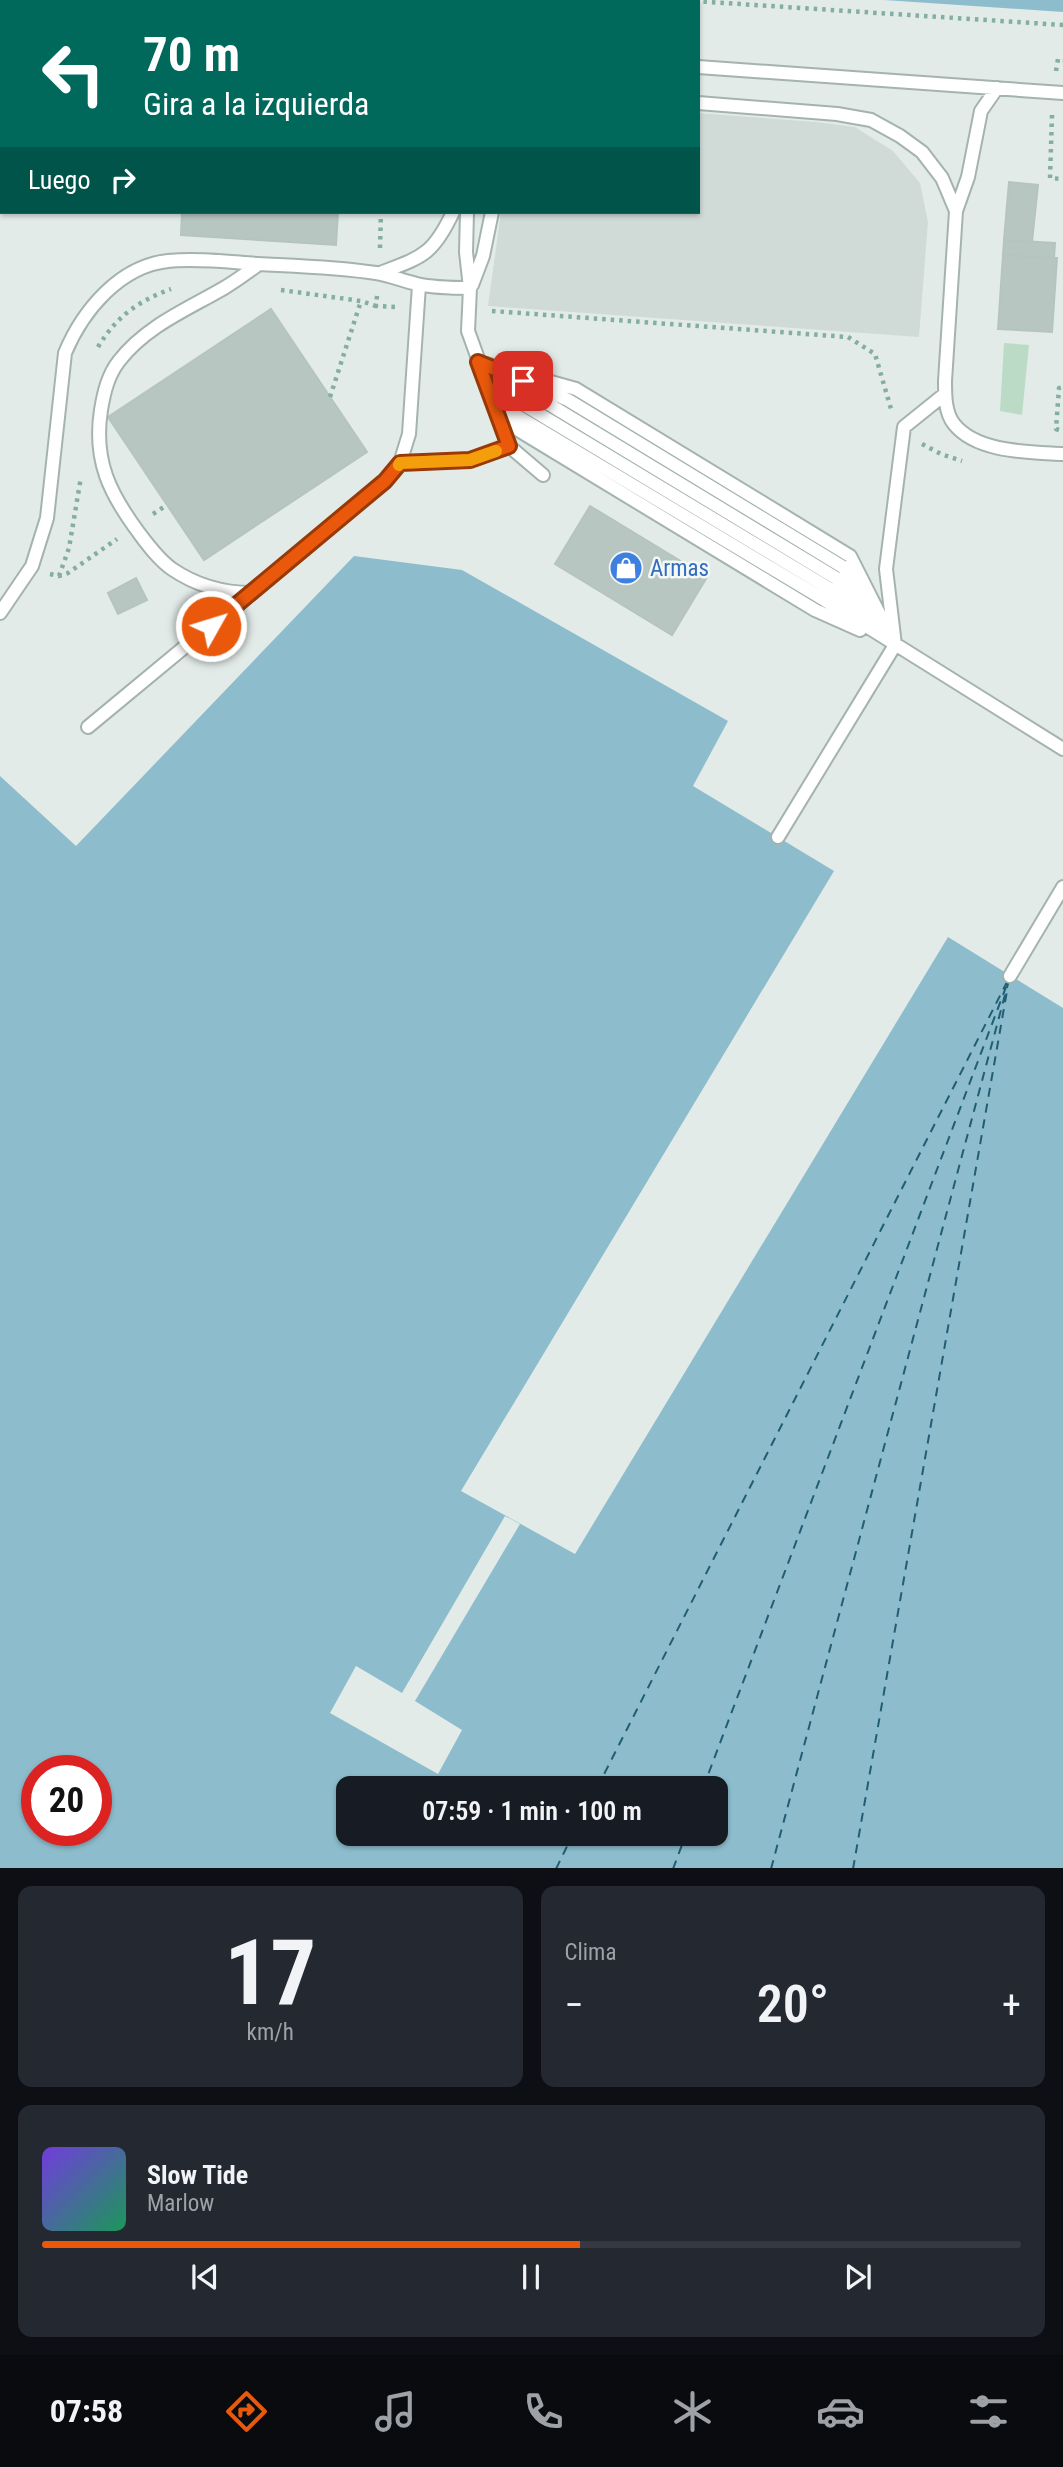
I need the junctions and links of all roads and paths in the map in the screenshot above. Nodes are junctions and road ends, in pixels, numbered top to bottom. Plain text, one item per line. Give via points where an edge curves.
1 (700, 1) edge
2 (1063, 25) edge
3 (1063, 60) edge
4 (700, 67) edge
5 (997, 88) junction
6 (1058, 93) edge
7 (700, 103) edge
8 (1063, 179) edge
9 (956, 211) junction
10 (381, 214) edge
11 (452, 214) edge
12 (467, 214) edge
13 (492, 214) edge
14 (260, 264) junction
15 (379, 273) junction
16 (419, 285) junction
17 (174, 288) dead end
18 (470, 288) junction
19 (273, 290) dead end
20 (361, 301) junction
21 (376, 306) junction
22 (419, 309) junction
23 (469, 311) junction
24 (97, 349) dead end
25 (875, 354) dead end
26 (478, 362) junction
27 (486, 382) junction
28 (1063, 388) edge
29 (945, 394) junction
30 (330, 397) dead end
31 (494, 402) junction
32 (500, 419) junction
33 (1056, 429) dead end
34 (509, 446) junction
35 (1063, 454) edge
36 (400, 463) junction
37 (81, 470) dead end
38 (543, 475) dead end
39 (167, 505) dead end
40 (134, 527) junction
41 (32, 566) junction
42 (59, 576) junction
43 (252, 593) junction
44 (0, 613) edge
45 (895, 645) junction
46 (88, 727) dead end
47 (1063, 749) edge
48 (778, 837) dead end
49 (1063, 887) edge
50 (1010, 976) dead end

1 - 2 path
3 - 6 path via 1058,60
4 - 5 lane
5 - 6 lane
5 - 9 lane via 981,111
6 - 8 path via 1050,178
7 - 9 lane via 871,120 922,152 942,178
9 - 29 lane
10 - 15 path
11 - 15 lane via 426,254
12 - 18 lane
13 - 18 lane via 483,256
14 - 15 lane
14 - 40 lane via 153,328 110,376 99,419 100,460
14 - 41 lane via 189,260 150,264 99,298 85,315 65,353 55,466 47,517
15 - 16 lane
15 - 21 path
16 - 18 lane
16 - 22 lane
17 - 24 path via 136,304 111,327
18 - 23 lane
19 - 20 path
20 - 21 path
20 - 30 path
21 - 22 path
22 - 36 lane via 409,434
23 - 25 path via 838,335
23 - 26 lane via 468,331
26 - 27 lane
26 - 45 lane via 836,578
26 - 45 lane via 576,389 850,556
27 - 31 lane
27 - 45 lane via 830,589
28 - 33 path via 1059,388
29 - 35 lane via 954,424 973,439 1010,451
29 - 45 lane via 904,428 886,569
31 - 32 lane
31 - 45 lane
32 - 34 lane
32 - 45 lane via 816,610
34 - 36 lane via 470,460
34 - 38 lane
36 - 43 lane via 385,481
37 - 42 path via 69,548
39 - 40 path
40 - 42 path
40 - 43 lane via 169,567 193,582 223,592
41 - 42 path
41 - 44 lane
43 - 46 lane
45 - 47 lane
45 - 48 lane
49 - 50 lane

